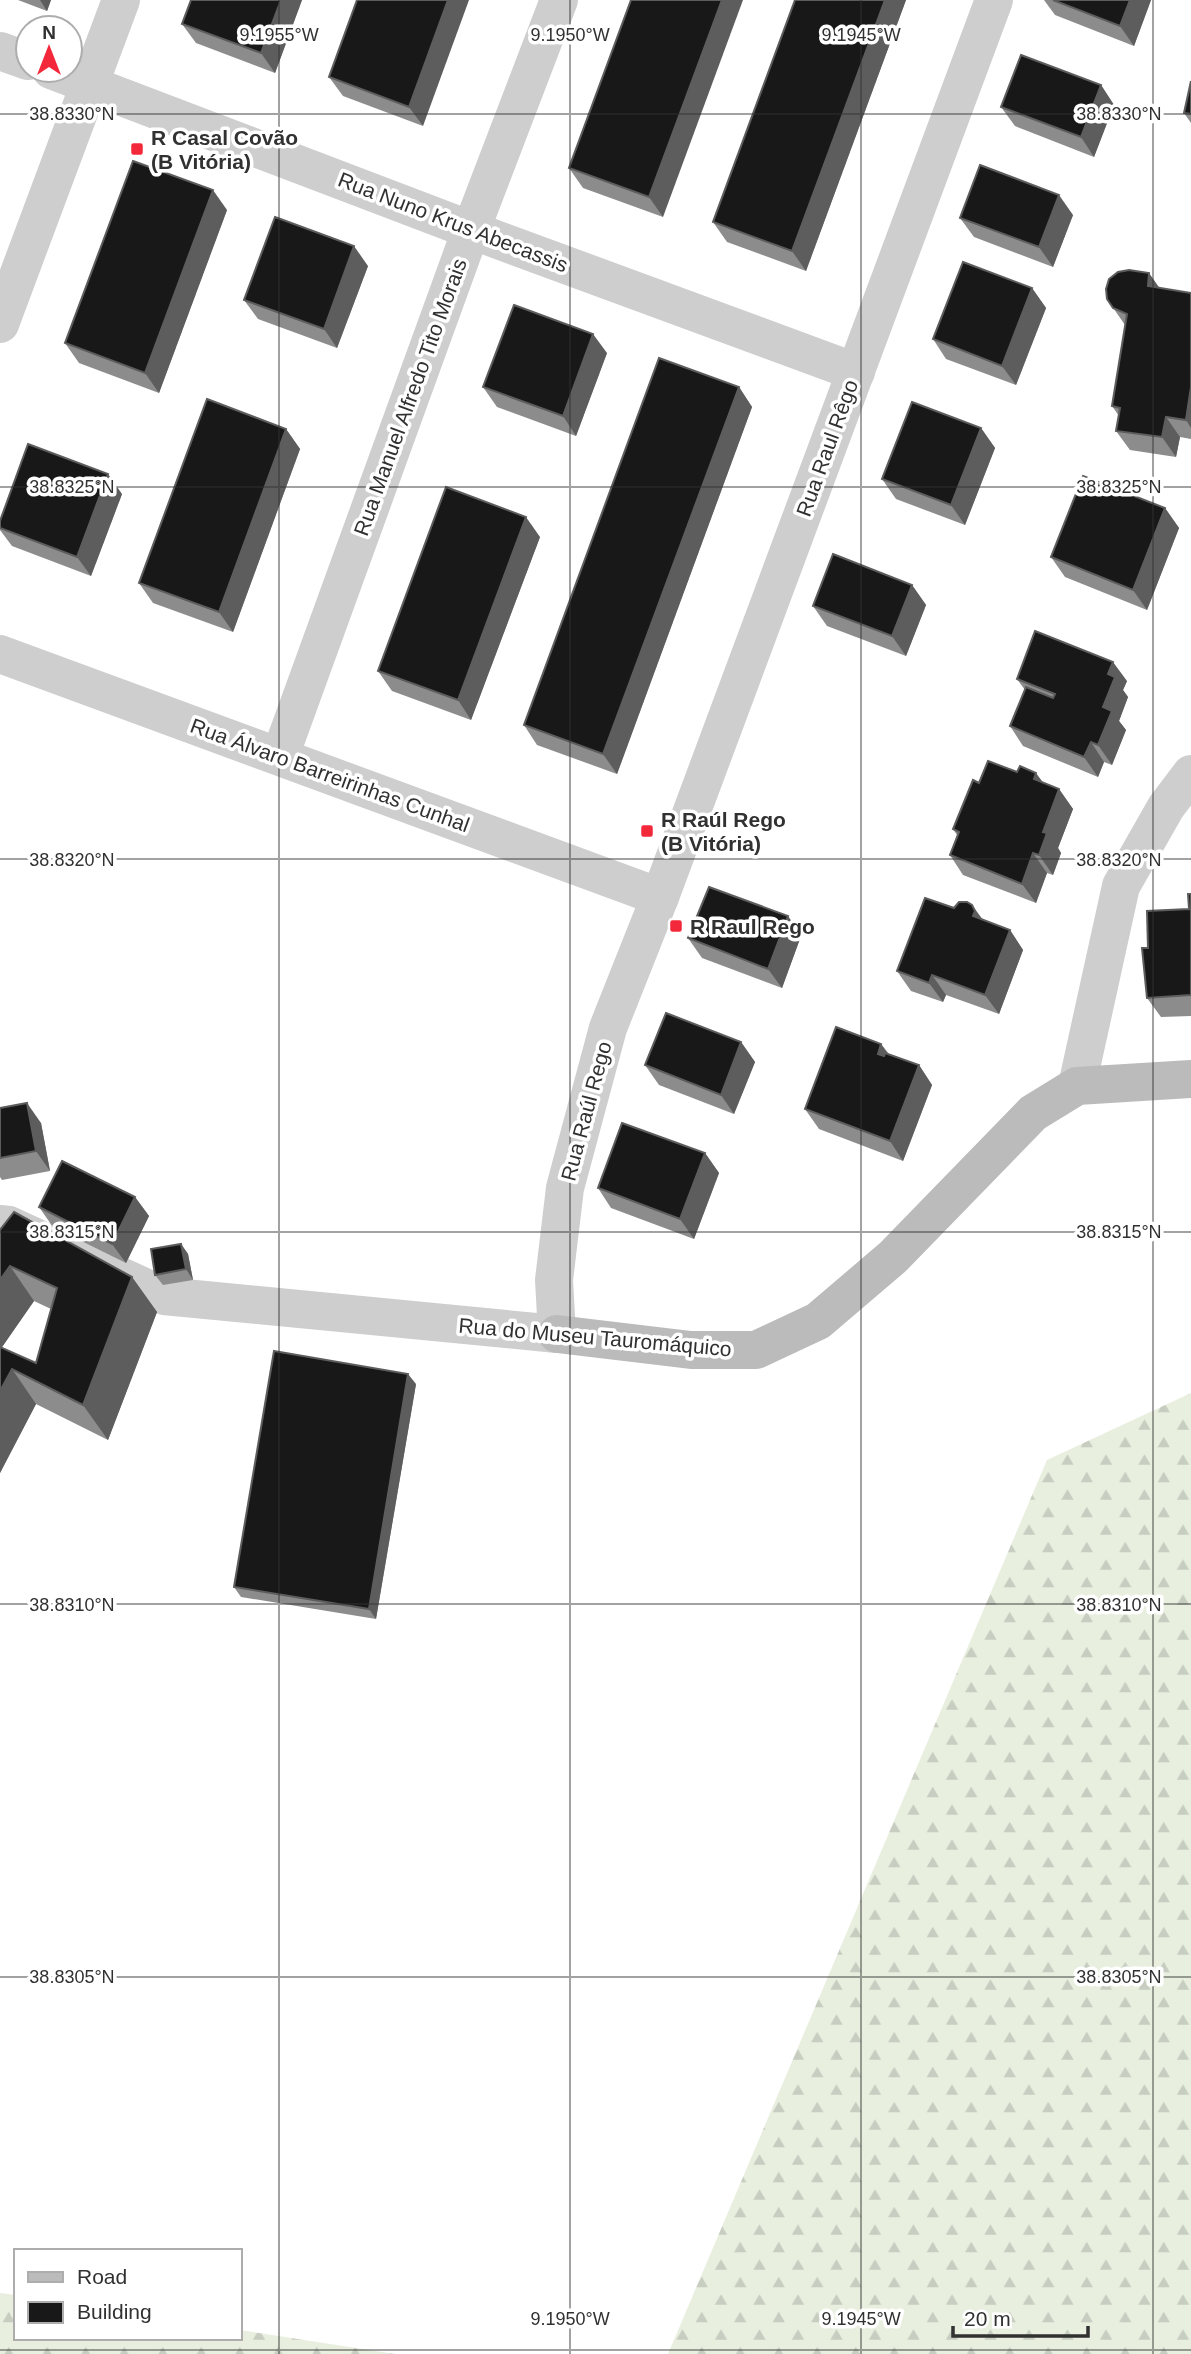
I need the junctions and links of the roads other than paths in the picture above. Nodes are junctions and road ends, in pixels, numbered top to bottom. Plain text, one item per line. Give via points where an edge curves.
1 (121, 0) edge
2 (559, 0) edge
3 (994, 0) edge
4 (84, 83) edge
5 (90, 85) junction
6 (471, 230) junction
7 (0, 324) edge
8 (856, 372) junction
9 (0, 654) edge
10 (280, 756) junction
11 (1191, 774) edge
12 (660, 897) junction
13 (1191, 1079) edge
14 (1077, 1086) junction
15 (0, 1224) edge
16 (557, 1334) junction

1 - 5 street
2 - 6 street, Rua Manuel Alfredo Tito Morais
3 - 8 street, Rua Raul Rêgo
4 - 5 street, Rua Nuno Krus Abecassis
5 - 6 street, Rua Nuno Krus Abecassis
5 - 7 street
6 - 8 street, Rua Nuno Krus Abecassis
6 - 10 street, Rua Manuel Alfredo Tito Morais
8 - 12 street, Rua Raul Rêgo
9 - 10 street, Rua Álvaro Barreirinhas Cunhal
10 - 12 street, Rua Álvaro Barreirinhas Cunhal
11 - 14 street via 1166,807 1121,886
12 - 16 street, Rua Raúl Rego via 608,1028 565,1188 554,1280
13 - 14 street, Rua do Museu Tauromáquico
14 - 16 street, Rua do Museu Tauromáquico via 1033,1114 893,1257 818,1321 757,1350 691,1350
15 - 16 street, Rua do Museu Tauromáquico via 164,1296

